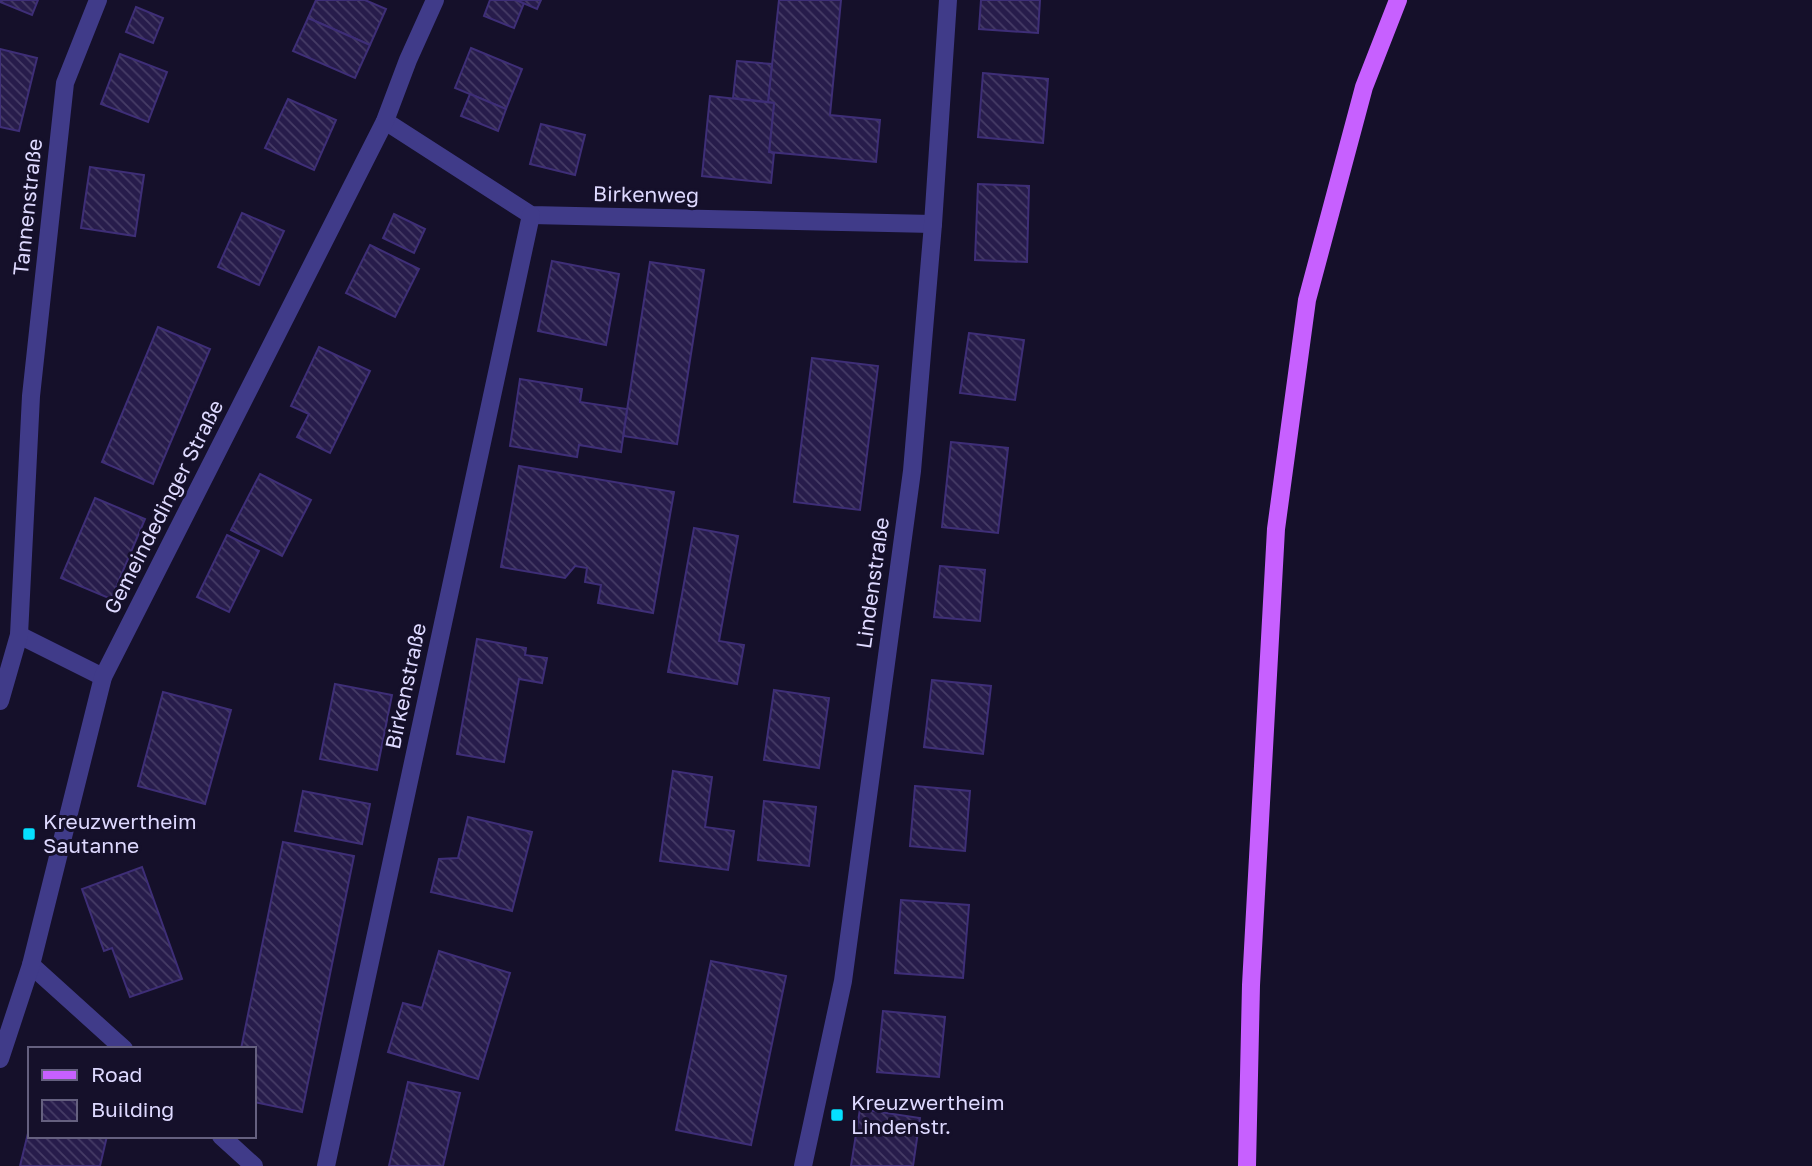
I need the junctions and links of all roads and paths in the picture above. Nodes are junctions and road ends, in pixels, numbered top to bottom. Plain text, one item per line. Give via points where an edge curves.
1 (98, 0) edge
2 (435, 0) edge
3 (948, 0) edge
4 (1398, 0) edge
5 (385, 121) junction
6 (531, 215) junction
7 (933, 223) junction
8 (19, 635) junction
9 (103, 677) junction
10 (0, 701) edge
11 (31, 965) junction
12 (122, 1047) edge
13 (0, 1059) edge
14 (223, 1138) edge
15 (254, 1166) edge
16 (326, 1166) edge
17 (803, 1166) edge
18 (1247, 1166) edge

1 - 8 street, Tannenstraße via 65,83 31,396
2 - 5 street, Gemeindedinger Straße
3 - 7 street, Lindenstraße
4 - 18 main road via 1364,88 1307,300 1278,516 1251,985
5 - 6 street
5 - 9 street, Gemeindedinger Straße
6 - 7 street, Birkenweg
6 - 16 street, Birkenstraße
7 - 17 street, Lindenstraße via 912,471 843,981
8 - 9 street
8 - 10 street, Tannenstraße
9 - 11 street, Gemeindedinger Straße
11 - 12 street
11 - 13 street, Gemeindedinger Straße
14 - 15 street

